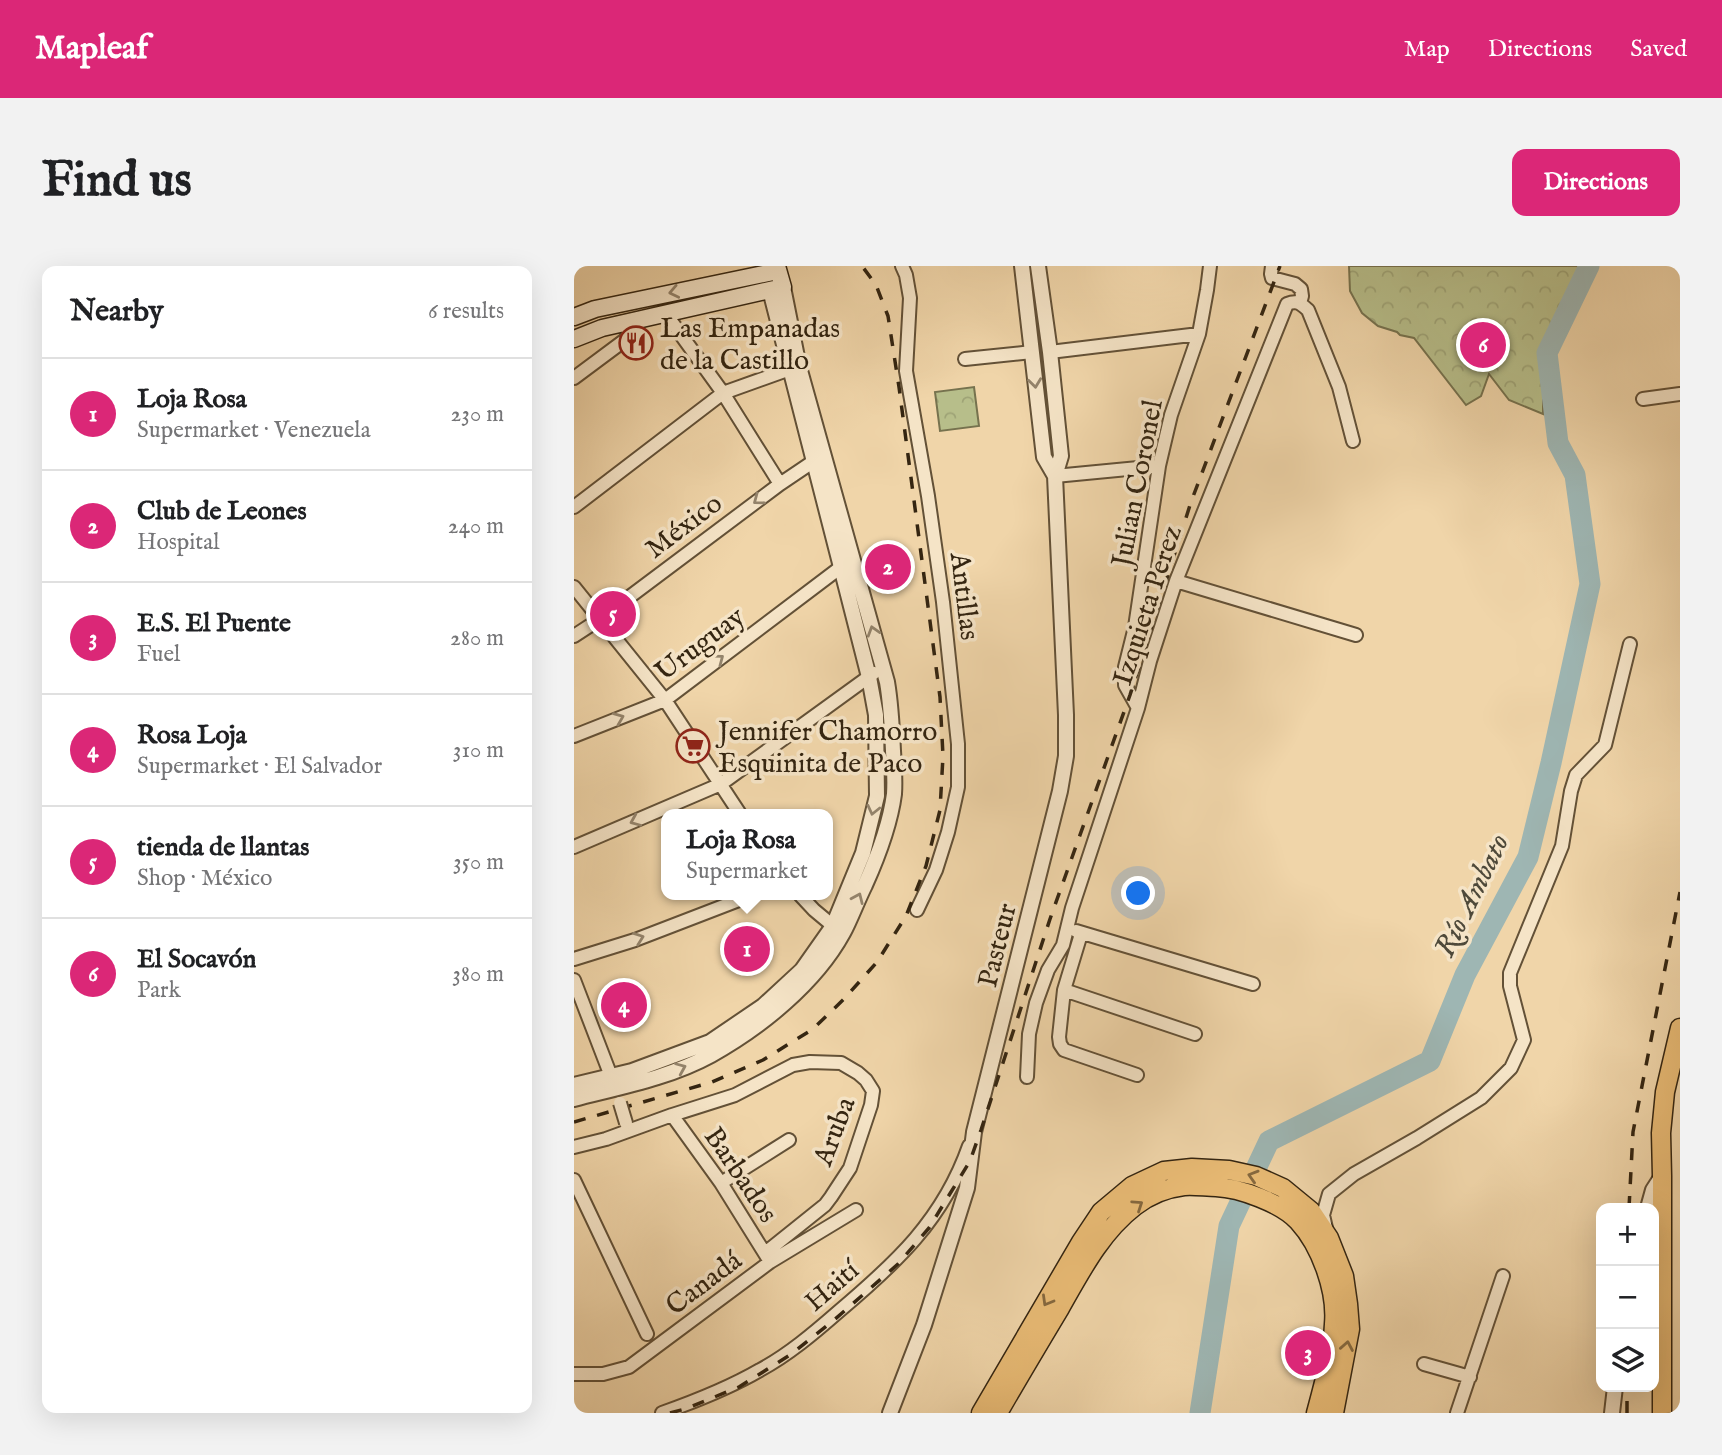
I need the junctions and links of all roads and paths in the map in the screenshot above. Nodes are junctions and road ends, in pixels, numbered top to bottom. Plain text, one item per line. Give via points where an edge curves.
1 (902, 266) edge
2 (1022, 266) edge
3 (1038, 266) edge
4 (1210, 266) edge
5 (1272, 266) edge
6 (773, 275) edge
7 (1293, 303) junction
8 (666, 314) junction
9 (574, 317) edge
10 (634, 321) junction
11 (1199, 334) junction
12 (574, 340) edge
13 (1032, 352) junction
14 (1049, 352) junction
15 (965, 359) dead end
16 (790, 369) junction
17 (574, 378) edge
18 (723, 393) junction
19 (1680, 394) edge
20 (1643, 399) dead end
21 (1353, 441) dead end
22 (818, 458) junction
23 (1159, 466) junction
24 (1055, 476) junction
25 (780, 484) junction
26 (574, 507) edge
27 (841, 567) junction
28 (1176, 581) junction
29 (574, 587) edge
30 (600, 619) junction
31 (1356, 635) dead end
32 (574, 636) edge
33 (1630, 644) dead end
34 (883, 667) junction
35 (869, 677) junction
36 (665, 700) junction
37 (1138, 708) junction
38 (574, 736) edge
39 (721, 784) junction
40 (663, 809) edge
41 (737, 809) edge
42 (661, 810) edge
43 (574, 847) edge
44 (739, 900) edge
45 (805, 900) edge
46 (917, 911) dead end
47 (1068, 928) junction
48 (838, 930) junction
49 (1081, 934) junction
50 (574, 960) edge
51 (574, 980) edge
52 (1253, 984) dead end
53 (1064, 990) junction
54 (1680, 1028) edge
55 (1195, 1034) dead end
56 (1680, 1064) edge
57 (1138, 1074) dead end
58 (1027, 1077) dead end
59 (614, 1082) junction
60 (574, 1085) edge
61 (574, 1098) edge
62 (672, 1115) junction
63 (628, 1127) junction
64 (974, 1132) junction
65 (789, 1140) dead end
66 (574, 1147) edge
67 (1662, 1176) junction
68 (574, 1180) edge
69 (721, 1183) junction
70 (1649, 1203) edge
71 (856, 1210) dead end
72 (1304, 1215) junction
73 (1329, 1238) junction
74 (1086, 1248) junction
75 (767, 1258) junction
76 (1503, 1276) dead end
77 (648, 1334) dead end
78 (1424, 1364) dead end
79 (574, 1374) edge
80 (1470, 1377) junction
81 (1614, 1392) edge
82 (662, 1413) edge
83 (890, 1413) edge
84 (981, 1413) edge
85 (998, 1413) edge
86 (1316, 1413) edge
87 (1334, 1413) edge
88 (1457, 1413) edge
89 (1612, 1413) edge
90 (1662, 1413) edge
91 (1674, 1413) edge

1 - 46 street, Antillas via 910,298 906,371 943,603 958,744 958,787 948,832
2 - 13 street
3 - 14 street
4 - 11 street, Julian Coronel
5 - 7 street via 1272,278 1301,289 1302,296
6 - 8 main road
6 -> 9 main road
6 - 16 street
6 - 22 street
7 - 21 street via 1308,310 1339,387
7 - 28 street, Izquieta Perez
8 - 10 main road
8 - 18 street
10 - 12 main road
10 - 17 street via 625,340
11 - 14 street
11 - 23 street, Julian Coronel
13 - 15 street
13 -> 24 street via 1044,457
14 - 24 street via 1061,456
16 - 18 street
16 - 22 street
18 - 25 street
18 - 26 street
19 - 20 street
22 - 25 street, México
22 - 27 street
34 -> 22 street
23 - 24 street
23 - 37 street, Julian Coronel via 1125,667 1125,685
24 - 64 street, Pasteur via 1066,756
25 -> 30 street, México
27 - 35 street
36 -> 27 street, Uruguay
28 - 31 street
28 - 37 street, Izquieta Perez
29 - 30 street
30 - 32 street, México
30 - 36 street
33 - 73 street via 1605,745 1576,775 1562,846 1510,973 1524,1040 1511,1068 1481,1098 1354,1174 1329,1194 1323,1215
34 - 35 street
48 -> 34 street via 878,856 894,793 891,708
35 - 39 street
35 -> 48 street via 876,715 877,796
38 -> 36 street, Uruguay
36 - 39 street
37 - 47 street, Izquieta Perez
39 -> 40 street
39 - 41 street
42 -> 43 street
50 -> 44 street
45 - 48 street
47 - 49 street
47 - 58 street, Izquieta Perez via 1036,1003
48 - 59 street via 763,1006 710,1042
49 - 52 street
49 - 53 street
51 - 59 street
53 - 55 street
53 - 57 street via 1059,1037 1064,1050
54 - 67 main road via 1665,1092
56 - 91 main road via 1672,1116
59 - 60 street
59 - 61 street
59 - 63 street, bridge
62 - 63 street
62 - 69 street, Barbados
62 - 75 street, Aruba via 735,1095 793,1065 841,1063 866,1080 873,1091 871,1105 850,1168 825,1205
63 - 66 street
64 - 82 street, Haití via 937,1211 889,1268 763,1369
64 - 83 street, Pasteur via 967,1188 924,1325
65 - 69 street
67 - 70 street
67 - 90 main road
68 - 77 street
69 - 75 street, Barbados
71 - 75 street, Canadá
72 - 73 main road
72 - 74 main road via 1283,1188 1255,1176 1229,1170 1164,1171 1132,1186 1101,1212
72 - 86 main road via 1327,1273 1335,1324
87 -> 73 main road via 1350,1329 1344,1276
74 -> 84 main road
74 - 85 main road
75 - 79 street, Canadá via 629,1367 603,1374
76 - 80 street
78 - 80 street
80 - 88 street
81 - 89 street

